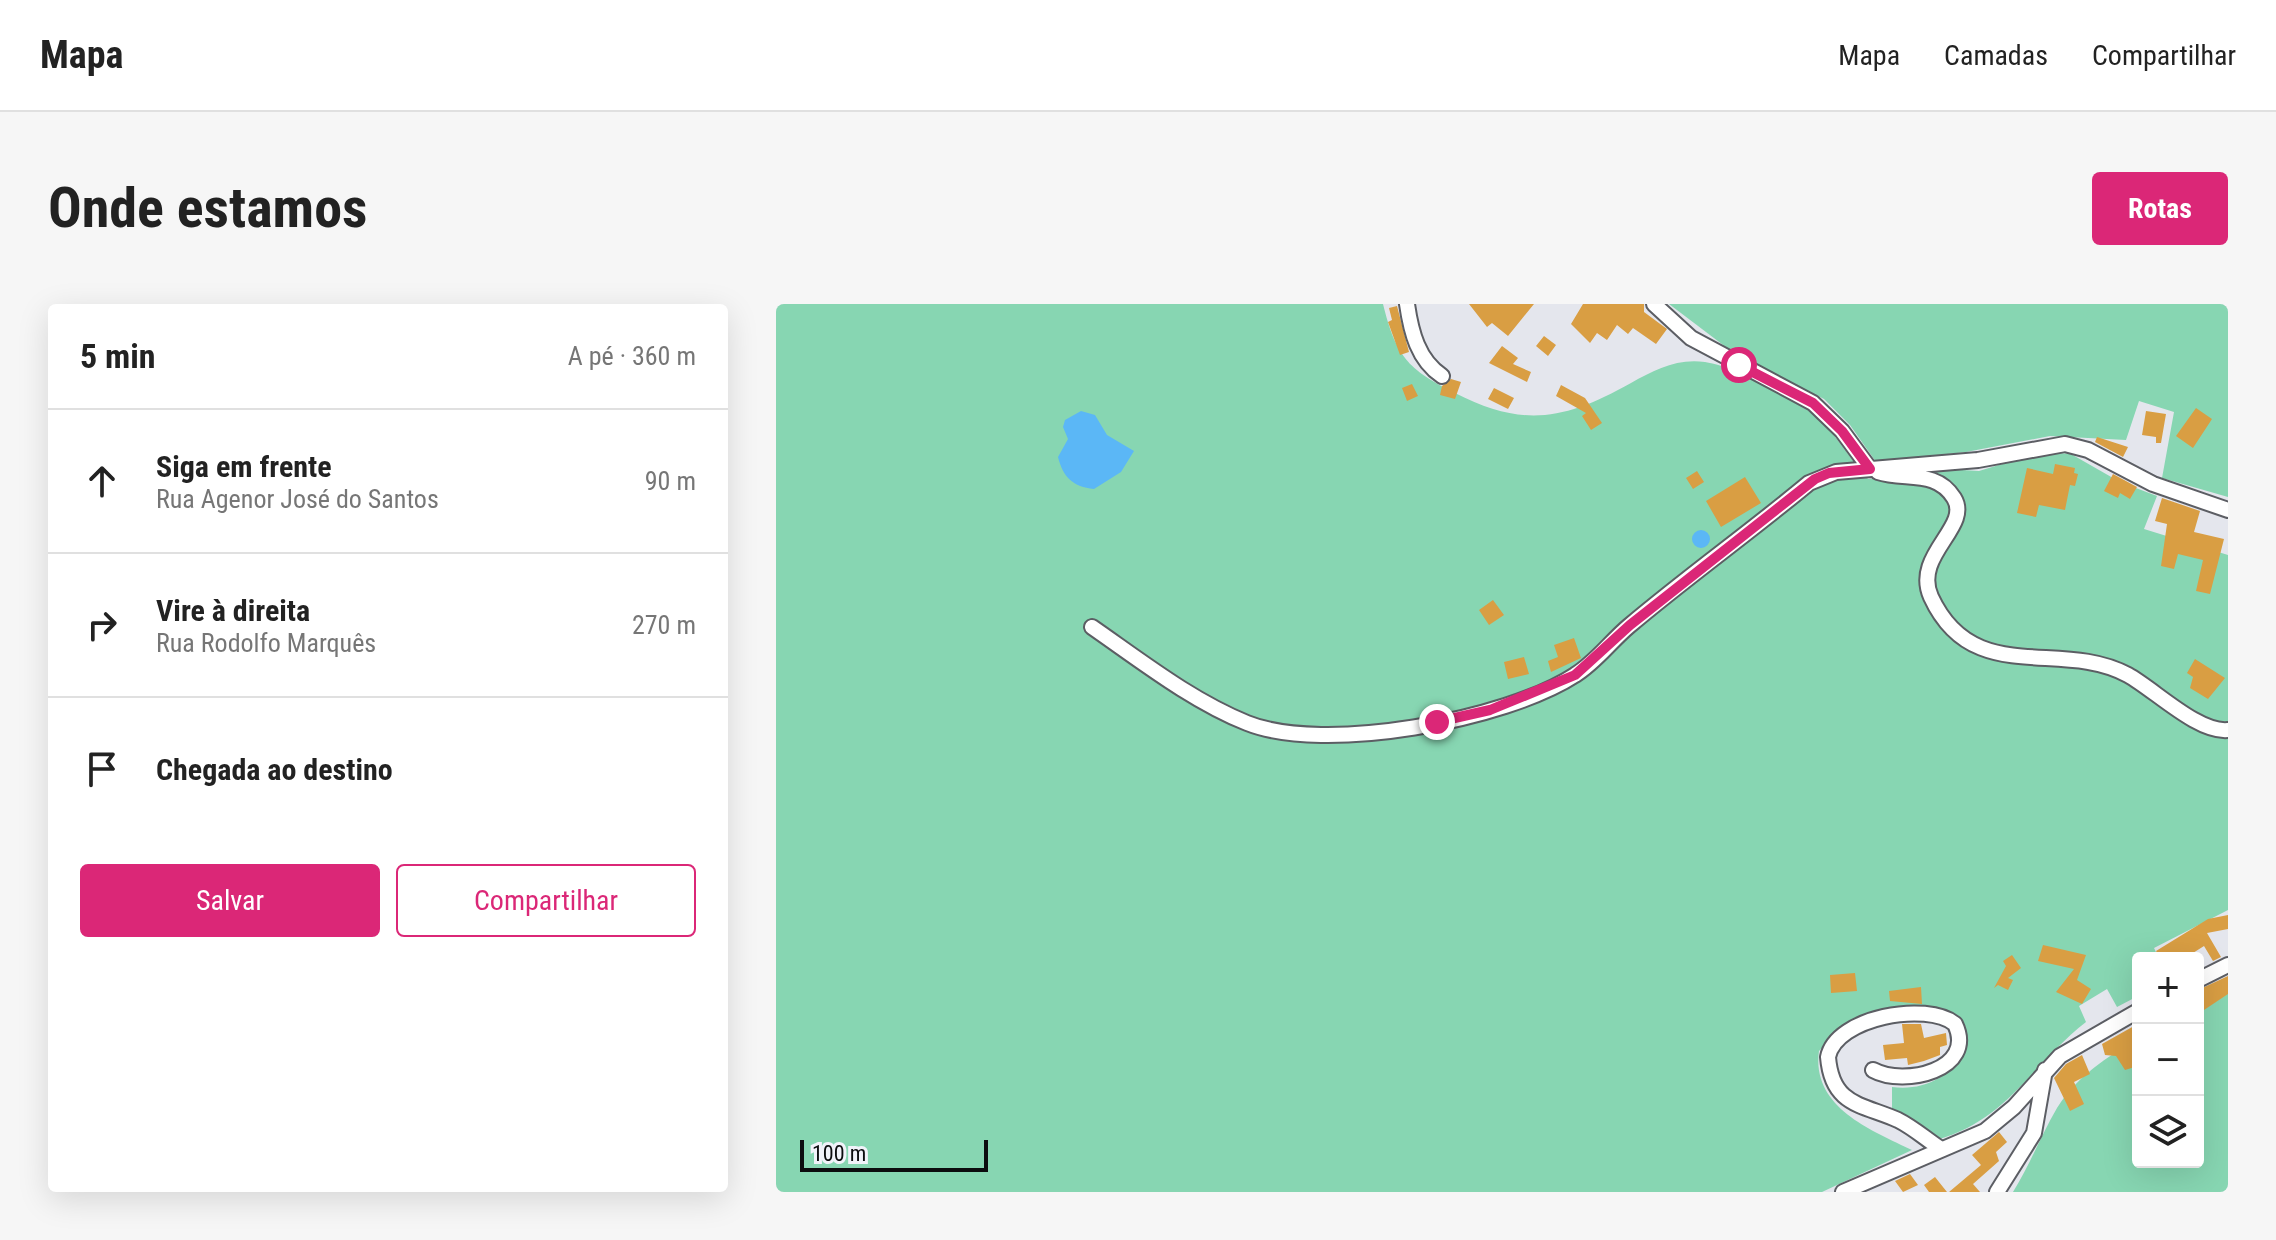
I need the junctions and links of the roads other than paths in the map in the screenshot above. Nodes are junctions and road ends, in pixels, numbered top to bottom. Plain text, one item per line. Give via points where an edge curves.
1 (1407, 304) edge
2 (1654, 304) edge
3 (1442, 376) dead end
4 (1870, 469) junction
5 (2228, 510) edge
6 (1092, 627) dead end
7 (2228, 730) edge
8 (2228, 965) edge
9 (2204, 977) edge
10 (2132, 1014) edge
11 (1873, 1070) dead end
12 (2045, 1070) junction
13 (1941, 1149) junction
14 (1843, 1192) edge
15 (1997, 1192) edge

1 - 3 street via 1419,349
2 - 4 street via 1701,344 1813,403
4 - 5 street via 1978,460 2065,444 2088,450 2153,484
4 - 6 street via 1829,473 1809,483 1575,675 1465,717 1334,735 1262,728 1206,702
4 - 7 street via 1929,477 1957,501 1957,516 1935,551 1926,580 1936,606 1975,646 2001,656 2113,668 2203,723
8 - 9 street
10 - 12 street via 2074,1045
11 - 13 street via 1914,1078 1943,1066 1961,1043 1955,1024 1939,1015 1881,1018 1842,1034 1828,1057 1835,1084 1847,1100 1900,1121
12 - 13 street via 1996,1124
12 - 15 street via 2034,1133
13 - 14 street

